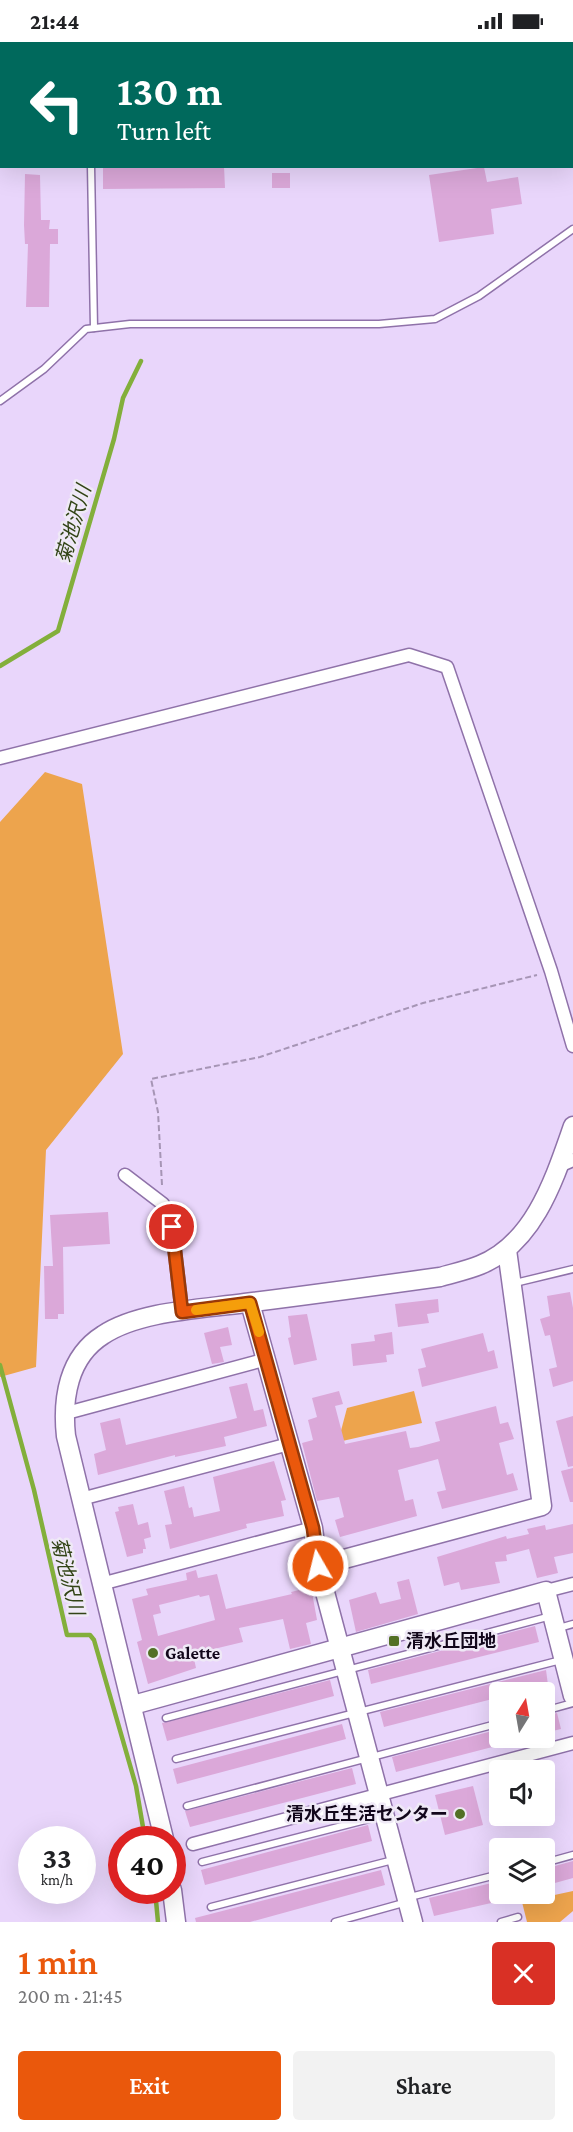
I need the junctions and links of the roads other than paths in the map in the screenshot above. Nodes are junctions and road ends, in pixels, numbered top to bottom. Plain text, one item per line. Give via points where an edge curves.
1 (91, 168) edge
2 (573, 229) edge
3 (94, 328) junction
4 (0, 401) edge
5 (0, 758) edge
6 (573, 1046) edge
7 (573, 1126) edge
8 (566, 1163) edge
9 (125, 1175) dead end
10 (507, 1250) junction
11 (573, 1269) edge
12 (512, 1284) junction
13 (250, 1303) junction
14 (182, 1312) junction
15 (267, 1359) junction
16 (63, 1414) junction
17 (289, 1444) junction
18 (81, 1499) junction
19 (313, 1528) junction
20 (318, 1566) junction
21 (101, 1584) junction
22 (573, 1584) edge
23 (546, 1591) junction
24 (560, 1623) edge
25 (340, 1647) junction
26 (564, 1660) junction
27 (346, 1670) junction
28 (572, 1685) edge
29 (573, 1703) edge
30 (133, 1705) junction
31 (555, 1708) edge
32 (358, 1712) junction
33 (166, 1718) dead end
34 (489, 1726) edge
35 (573, 1743) edge
36 (370, 1757) junction
37 (176, 1760) dead end
38 (380, 1795) junction
39 (187, 1806) dead end
40 (385, 1815) junction
41 (161, 1826) edge
42 (193, 1844) dead end
43 (573, 1855) edge
44 (396, 1859) junction
45 (555, 1860) edge
46 (202, 1862) dead end
47 (489, 1877) edge
48 (407, 1900) junction
49 (174, 1904) edge
50 (211, 1907) dead end
51 (518, 1917) dead end
52 (177, 1922) edge
53 (335, 1922) edge
54 (413, 1922) edge
55 (501, 1922) edge

1 - 3 lane
2 - 3 lane via 479,296 435,319 378,324 130,324
3 - 4 lane via 86,329 44,369
5 - 6 street via 409,655 447,667
7 - 8 street
8 - 10 street via 536,1216
9 - 14 street via 163,1204 172,1227
10 - 12 street
10 - 13 street via 482,1265 440,1278
11 - 12 lane
12 - 20 street via 542,1506
13 - 14 street
13 - 15 street
14 - 16 street via 124,1323 93,1342 73,1370
15 - 16 street
15 - 17 street
16 - 18 street
17 - 18 street
17 - 19 street
18 - 21 street
19 - 20 street
19 - 21 street
20 - 25 street
21 - 30 street
22 - 23 street
23 - 24 street
23 - 25 street
24 - 26 street
24 - 27 lane
25 - 27 street
25 - 30 street
26 - 28 street
26 - 32 lane
27 - 32 street
27 - 33 lane
29 - 31 lane
30 - 41 street
32 - 36 street
32 - 37 lane
34 - 36 lane
35 - 38 street
36 - 38 street
36 - 39 lane
38 - 40 street
38 - 42 street
40 - 44 street
40 - 46 lane
43 - 45 lane
44 - 48 street
44 - 50 lane
47 - 48 lane
48 - 53 lane
48 - 54 street
49 - 52 street
51 - 55 lane

